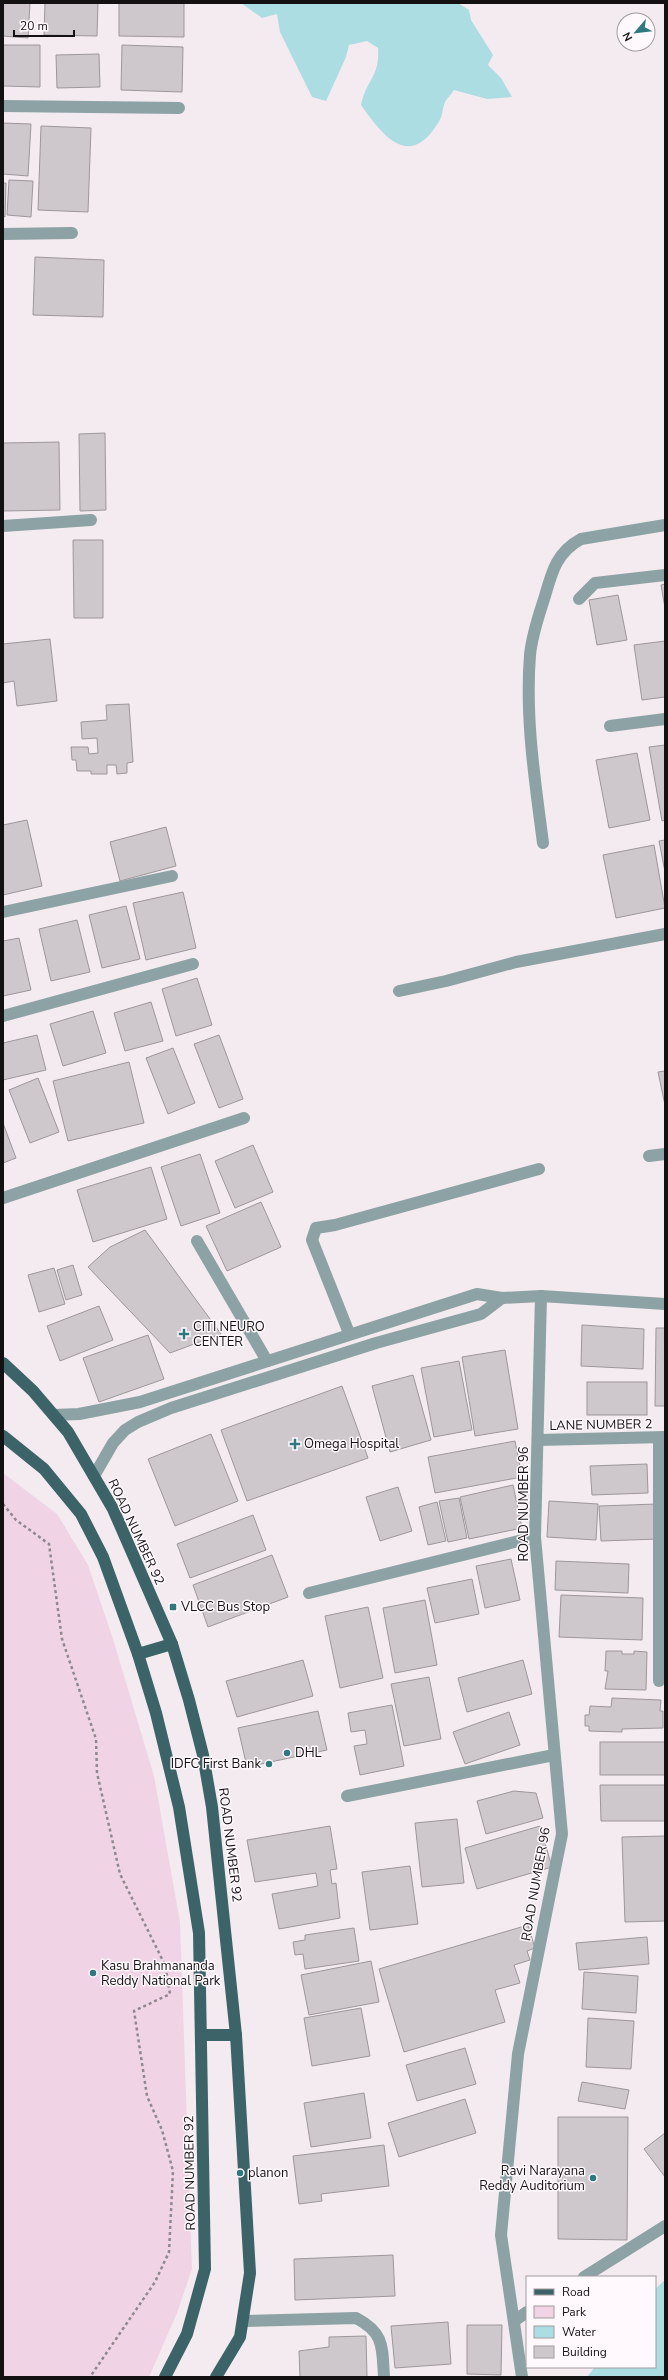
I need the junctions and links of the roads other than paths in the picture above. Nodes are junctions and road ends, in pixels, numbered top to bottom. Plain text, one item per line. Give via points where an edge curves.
1 (3, 106) edge
2 (179, 108) dead end
3 (72, 233) dead end
4 (3, 234) edge
5 (91, 520) dead end
6 (665, 525) edge
7 (3, 526) edge
8 (665, 575) edge
9 (579, 599) dead end
10 (665, 719) edge
11 (610, 726) dead end
12 (543, 843) dead end
13 (172, 876) dead end
14 (3, 912) edge
15 (665, 934) edge
16 (194, 964) dead end
17 (399, 991) dead end
18 (3, 1016) edge
19 (244, 1118) dead end
20 (665, 1154) edge
21 (649, 1156) dead end
22 (539, 1170) dead end
23 (3, 1198) edge
24 (197, 1241) dead end
25 (541, 1296) junction
26 (502, 1298) junction
27 (665, 1304) edge
28 (349, 1333) junction
29 (267, 1360) junction
30 (3, 1363) edge
31 (54, 1415) junction
32 (3, 1436) edge
33 (662, 1438) edge
34 (538, 1440) junction
35 (94, 1476) junction
36 (535, 1537) junction
37 (309, 1592) dead end
38 (172, 1644) junction
39 (138, 1654) junction
40 (659, 1681) dead end
41 (554, 1755) junction
42 (346, 1796) dead end
43 (201, 2035) junction
44 (236, 2035) junction
45 (665, 2226) edge
46 (586, 2276) edge
47 (526, 2313) edge
48 (514, 2320) junction
49 (244, 2321) junction
50 (165, 2377) edge
51 (216, 2377) edge
52 (384, 2377) edge
53 (522, 2377) edge

1 - 2 street
3 - 4 street
5 - 7 street
6 - 12 street via 581,539 560,555 552,570 534,631 530,655 529,730
8 - 9 street via 595,583
10 - 11 street
13 - 14 street
15 - 17 street via 516,962
16 - 18 street
19 - 23 street
20 - 21 street
22 - 28 street via 316,1228 312,1240
24 - 29 street
25 - 26 street
25 - 27 street
25 - 34 street, ROAD NUMBER 96
26 - 28 street via 477,1294
26 - 35 street via 481,1314 376,1343 171,1408 138,1422 125,1430 113,1443
28 - 29 street
29 - 31 street via 140,1402 79,1414
30 - 31 main road, ROAD NUMBER 92
31 - 35 main road, ROAD NUMBER 92 via 68,1432
32 - 39 main road, ROAD NUMBER 92 via 44,1469 81,1514 103,1557
33 - 34 street, LANE NUMBER 2
33 - 40 street
34 - 36 street, ROAD NUMBER 96
35 - 38 main road, ROAD NUMBER 92 via 113,1509
36 - 37 street
36 - 41 street, ROAD NUMBER 96
38 - 39 main road
38 - 44 main road, ROAD NUMBER 92 via 200,1741 212,1807
39 - 43 main road, ROAD NUMBER 92 via 156,1713 179,1807 199,1933
41 - 42 street
41 - 48 street, ROAD NUMBER 96 via 562,1834 518,2054 501,2235
43 - 44 main road
43 - 50 main road, ROAD NUMBER 92 via 205,2269 187,2334
44 - 49 main road, ROAD NUMBER 92 via 250,2273
45 - 46 street
47 - 48 street
48 - 53 street, ROAD NUMBER 96
49 - 51 main road, ROAD NUMBER 92 via 240,2337
49 - 52 street via 356,2318 370,2326 378,2337

